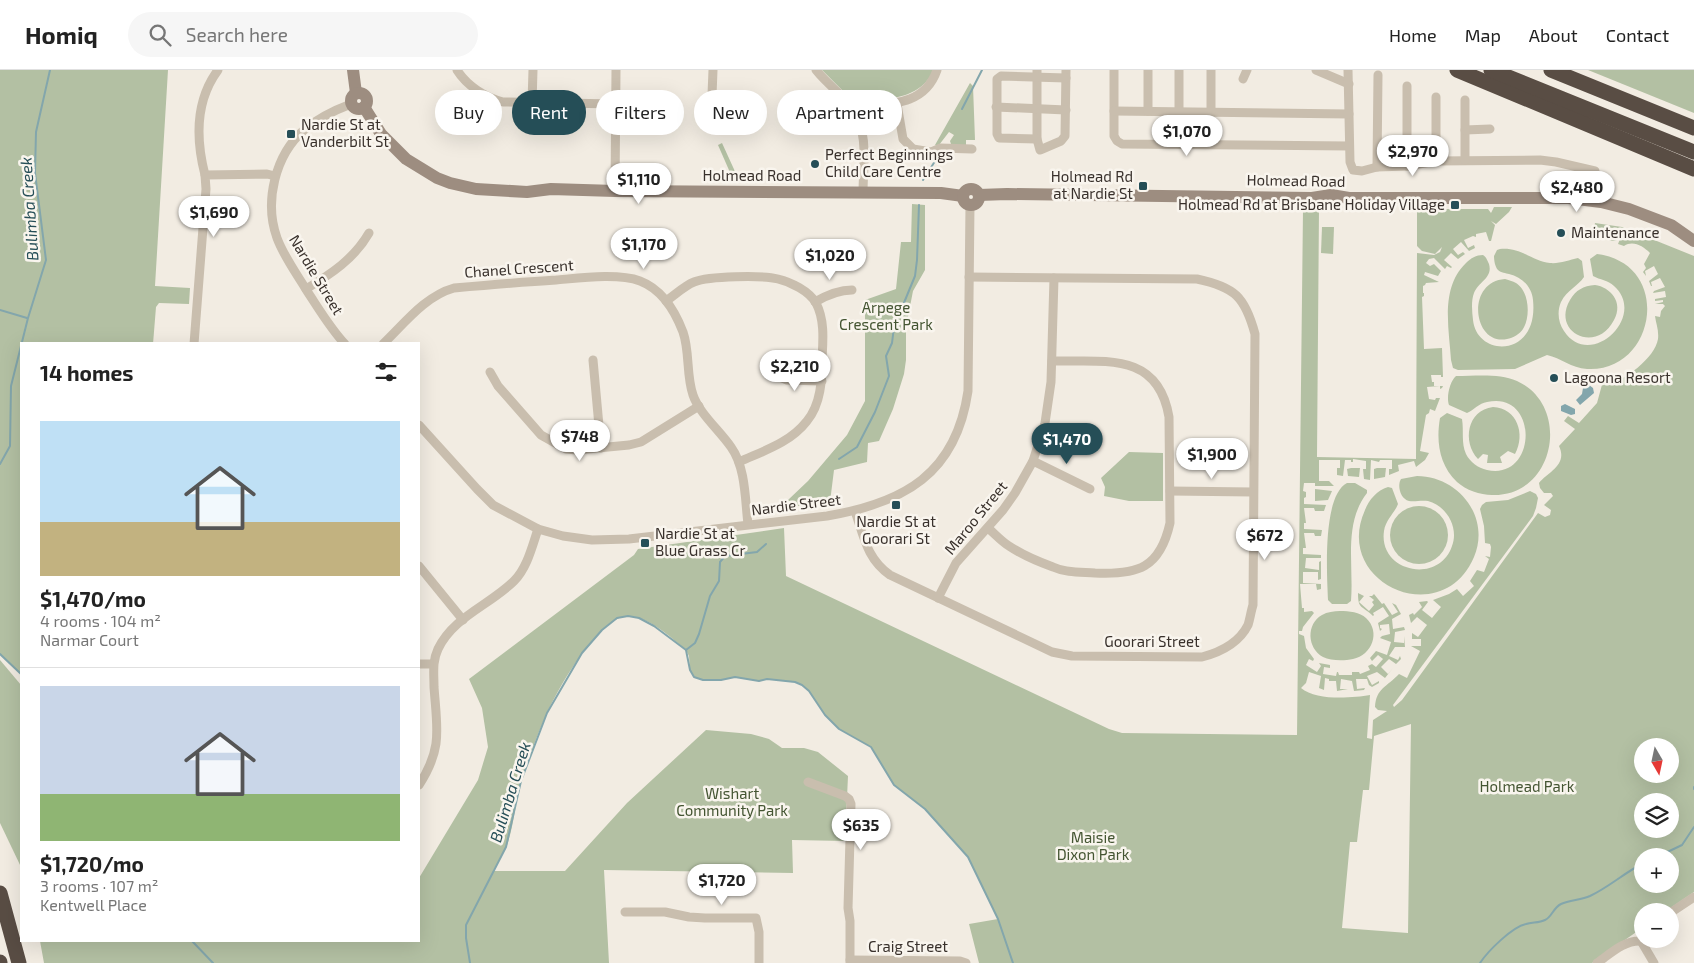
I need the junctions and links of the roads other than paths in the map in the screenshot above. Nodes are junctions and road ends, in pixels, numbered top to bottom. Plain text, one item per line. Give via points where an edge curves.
1 (218, 70) edge
2 (353, 70) edge
3 (457, 70) edge
4 (533, 70) edge
5 (616, 70) edge
6 (707, 70) edge
7 (816, 70) edge
8 (937, 70) edge
9 (1114, 70) edge
10 (1148, 70) edge
11 (1179, 70) edge
12 (1211, 70) edge
13 (1316, 70) edge
14 (1348, 70) edge
15 (1457, 70) edge
16 (1491, 70) edge
17 (1551, 70) edge
18 (1037, 73) edge
19 (1066, 74) edge
20 (712, 75) edge
21 (1378, 75) dead end
22 (1349, 84) junction
23 (1407, 86) dead end
24 (532, 90) edge
25 (616, 90) edge
26 (712, 90) edge
27 (834, 90) edge
28 (1436, 97) dead end
29 (354, 98) junction
30 (1464, 100) dead end
31 (512, 103) edge
32 (902, 103) edge
33 (996, 107) junction
34 (1036, 108) junction
35 (1066, 110) junction
36 (1114, 111) junction
37 (1148, 111) junction
38 (1179, 111) junction
39 (1211, 112) junction
40 (1349, 114) junction
41 (1694, 128) edge
42 (1490, 129) dead end
43 (1465, 130) junction
44 (902, 133) edge
45 (616, 135) edge
46 (862, 135) edge
47 (1036, 138) junction
48 (1349, 146) junction
49 (972, 149) dead end
50 (1694, 152) edge
51 (1465, 160) junction
52 (1436, 161) junction
53 (1407, 166) junction
54 (1377, 167) junction
55 (1694, 170) edge
56 (1595, 171) dead end
57 (205, 175) junction
58 (275, 176) junction
59 (616, 191) junction
60 (863, 193) junction
61 (971, 199) junction
62 (369, 233) dead end
63 (1694, 241) edge
64 (969, 277) junction
65 (1054, 278) junction
66 (306, 289) junction
67 (852, 290) dead end
68 (666, 301) junction
69 (815, 302) junction
70 (194, 342) edge
71 (343, 342) edge
72 (385, 342) edge
73 (593, 360) dead end
74 (1052, 361) junction
75 (490, 372) dead end
76 (776, 375) dead end
77 (822, 381) junction
78 (699, 406) junction
79 (421, 432) edge
80 (601, 448) junction
81 (1033, 461) junction
82 (739, 462) junction
83 (1090, 489) dead end
84 (1170, 492) junction
85 (1254, 492) junction
86 (855, 511) junction
87 (748, 524) junction
88 (988, 528) junction
89 (538, 529) junction
90 (420, 567) edge
91 (938, 598) junction
92 (462, 620) junction
93 (420, 664) edge
94 (433, 664) junction
95 (808, 782) dead end
96 (420, 783) edge
97 (0, 893) edge
98 (1694, 897) edge
99 (1679, 907) edge
100 (625, 912) dead end
101 (1634, 941) edge
102 (1647, 948) edge
103 (850, 962) edge
104 (19, 963) edge
105 (759, 963) edge
106 (966, 963) edge
107 (1597, 963) edge
108 (1654, 963) edge

1 - 57 street via 206,92 198,129
2 - 29 street, Holmead Road
3 - 31 street via 476,90 494,100
4 - 24 street
5 - 25 street
6 - 20 street
7 - 27 street
8 - 32 street via 921,93
9 - 36 street
10 - 37 street
11 - 38 street
12 - 39 street
13 - 22 street
14 - 22 street
15 - 55 highway
16 - 50 highway
17 - 41 highway
18 - 19 street
18 - 33 street via 997,79
18 - 34 street
19 - 35 street
20 - 26 street
21 - 54 street
22 - 40 street
23 - 53 street
28 - 52 street
29 - 58 street, Nardie Street via 304,130 286,152
29 - 59 street, Holmead Road via 361,93 366,96 364,107 396,151 416,166 450,183 476,189 527,192 545,189
30 - 43 street
33 - 34 street
33 - 47 street via 996,134 999,138
34 - 35 street
34 - 47 street
35 - 47 street via 1065,136 1061,141 1040,150
36 - 37 street
36 - 48 street via 1114,136 1122,144
37 - 38 street
38 - 39 street
39 - 40 street
40 - 48 street
42 - 43 street
43 - 51 street
44 - 49 street via 903,139 913,149 931,152 940,148
45 - 59 street
46 - 60 street
48 - 54 street via 1353,170
51 - 52 street
51 - 56 street via 1540,160
52 - 53 street
53 - 54 street
57 - 58 street
57 - 70 street
58 - 66 street, Nardie Street via 272,217 276,236
59 - 60 street, Holmead Road
60 - 61 street, Holmead Road via 941,194
61 - 63 street, Holmead Road via 1007,194 1569,198 1629,209 1671,225
61 - 64 street, Nardie Street
62 - 66 street via 344,264
64 - 65 street, Goorari Street
64 - 86 street, Nardie Street via 968,390 957,434 946,454 918,483 880,504
65 - 74 street, Maroo Street
65 - 85 street, Goorari Street via 1197,279 1219,284 1237,295 1249,312 1255,334
66 - 71 street, Nardie Street
67 - 69 street via 831,293
68 - 69 street via 693,282 710,277 776,278 802,290
68 - 72 street, Chanel Crescent via 650,286 624,278 591,277 454,288 432,297
68 - 78 street, Chanel Crescent via 686,343 690,387
69 - 77 street via 823,332
73 - 80 street
74 - 81 street, Maroo Street via 1049,404
74 - 84 street via 1114,362 1142,370 1154,380 1167,401
75 - 80 street via 498,386 541,435 566,449
76 - 77 street via 787,380
77 - 82 street via 808,420 795,434
78 - 80 street via 641,442
78 - 82 street, Chanel Crescent via 733,448
79 - 89 street, Nardie Street via 485,497 504,512
81 - 83 street
81 - 88 street, Maroo Street via 1015,493
82 - 87 street, Chanel Crescent
84 - 85 street
84 - 88 street via 1170,523 1162,548 1146,566 1132,571 1115,574 1054,568 1009,546
85 - 91 street, Goorari Street via 1253,605 1248,625 1220,652 1202,657 1072,656 1052,652
86 - 87 street, Nardie Street
86 - 91 street, Goorari Street via 870,555 879,567
87 - 89 street, Nardie Street via 608,540 577,539
88 - 91 street, Maroo Street via 956,562
89 - 92 street via 523,569 514,581
90 - 92 street
92 - 94 street via 443,640
93 - 94 street
94 - 96 street via 437,747
95 - 103 street via 845,796 851,804
97 - 104 highway
98 - 99 street
100 - 105 street via 756,918
101 - 107 street
102 - 108 street
103 - 106 street, Craig Street

